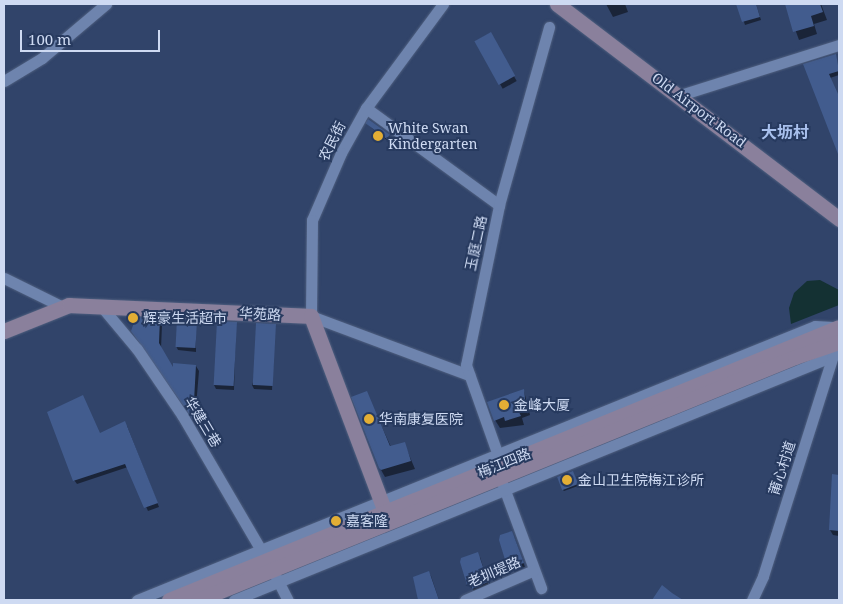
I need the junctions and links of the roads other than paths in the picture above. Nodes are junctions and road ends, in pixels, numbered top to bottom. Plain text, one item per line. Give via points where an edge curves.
1 (106, 4) edge
2 (443, 4) edge
3 (557, 4) edge
4 (550, 28) dead end
5 (839, 45) edge
6 (4, 81) edge
7 (680, 95) junction
8 (366, 108) junction
9 (499, 206) junction
10 (839, 219) edge
11 (4, 278) edge
12 (102, 306) junction
13 (63, 307) junction
14 (311, 316) junction
15 (839, 327) edge
16 (4, 331) edge
17 (836, 347) edge
18 (469, 375) junction
19 (498, 466) junction
20 (385, 512) junction
21 (267, 560) junction
22 (534, 570) junction
23 (541, 588) dead end
24 (137, 600) edge
25 (169, 600) edge
26 (198, 600) edge
27 (234, 600) edge
28 (288, 600) edge
29 (466, 600) edge
30 (752, 600) edge

1 - 6 street via 42,58
2 - 8 street, 农民街
3 - 7 main road, Old Airport Road
4 - 9 street, 玉庭二路
5 - 7 street
7 - 10 main road, Old Airport Road
8 - 9 street
8 - 14 street, 农民街 via 341,153 312,220
9 - 18 street, 玉庭二路 via 466,365
11 - 13 street
12 - 13 main road, 华苑路
12 - 14 main road, 华苑路
12 - 21 street, 华建三巷 via 137,349 182,415
13 - 16 main road, 华苑路
14 - 18 street
14 - 20 main road
15 - 19 main road, 梅江四路
15 - 24 street via 815,326
17 - 26 main road, 梅江四路 via 795,357
17 - 27 street
17 - 30 street, 莆心村道 via 763,576
18 - 19 street, 玉庭二路
19 - 20 main road, 梅江四路
19 - 22 street, 玉庭二路
20 - 21 main road, 梅江四路
21 - 25 main road, 梅江四路
21 - 28 street, 华建三巷
22 - 23 street, 玉庭二路
22 - 29 street, 老圳堤路

